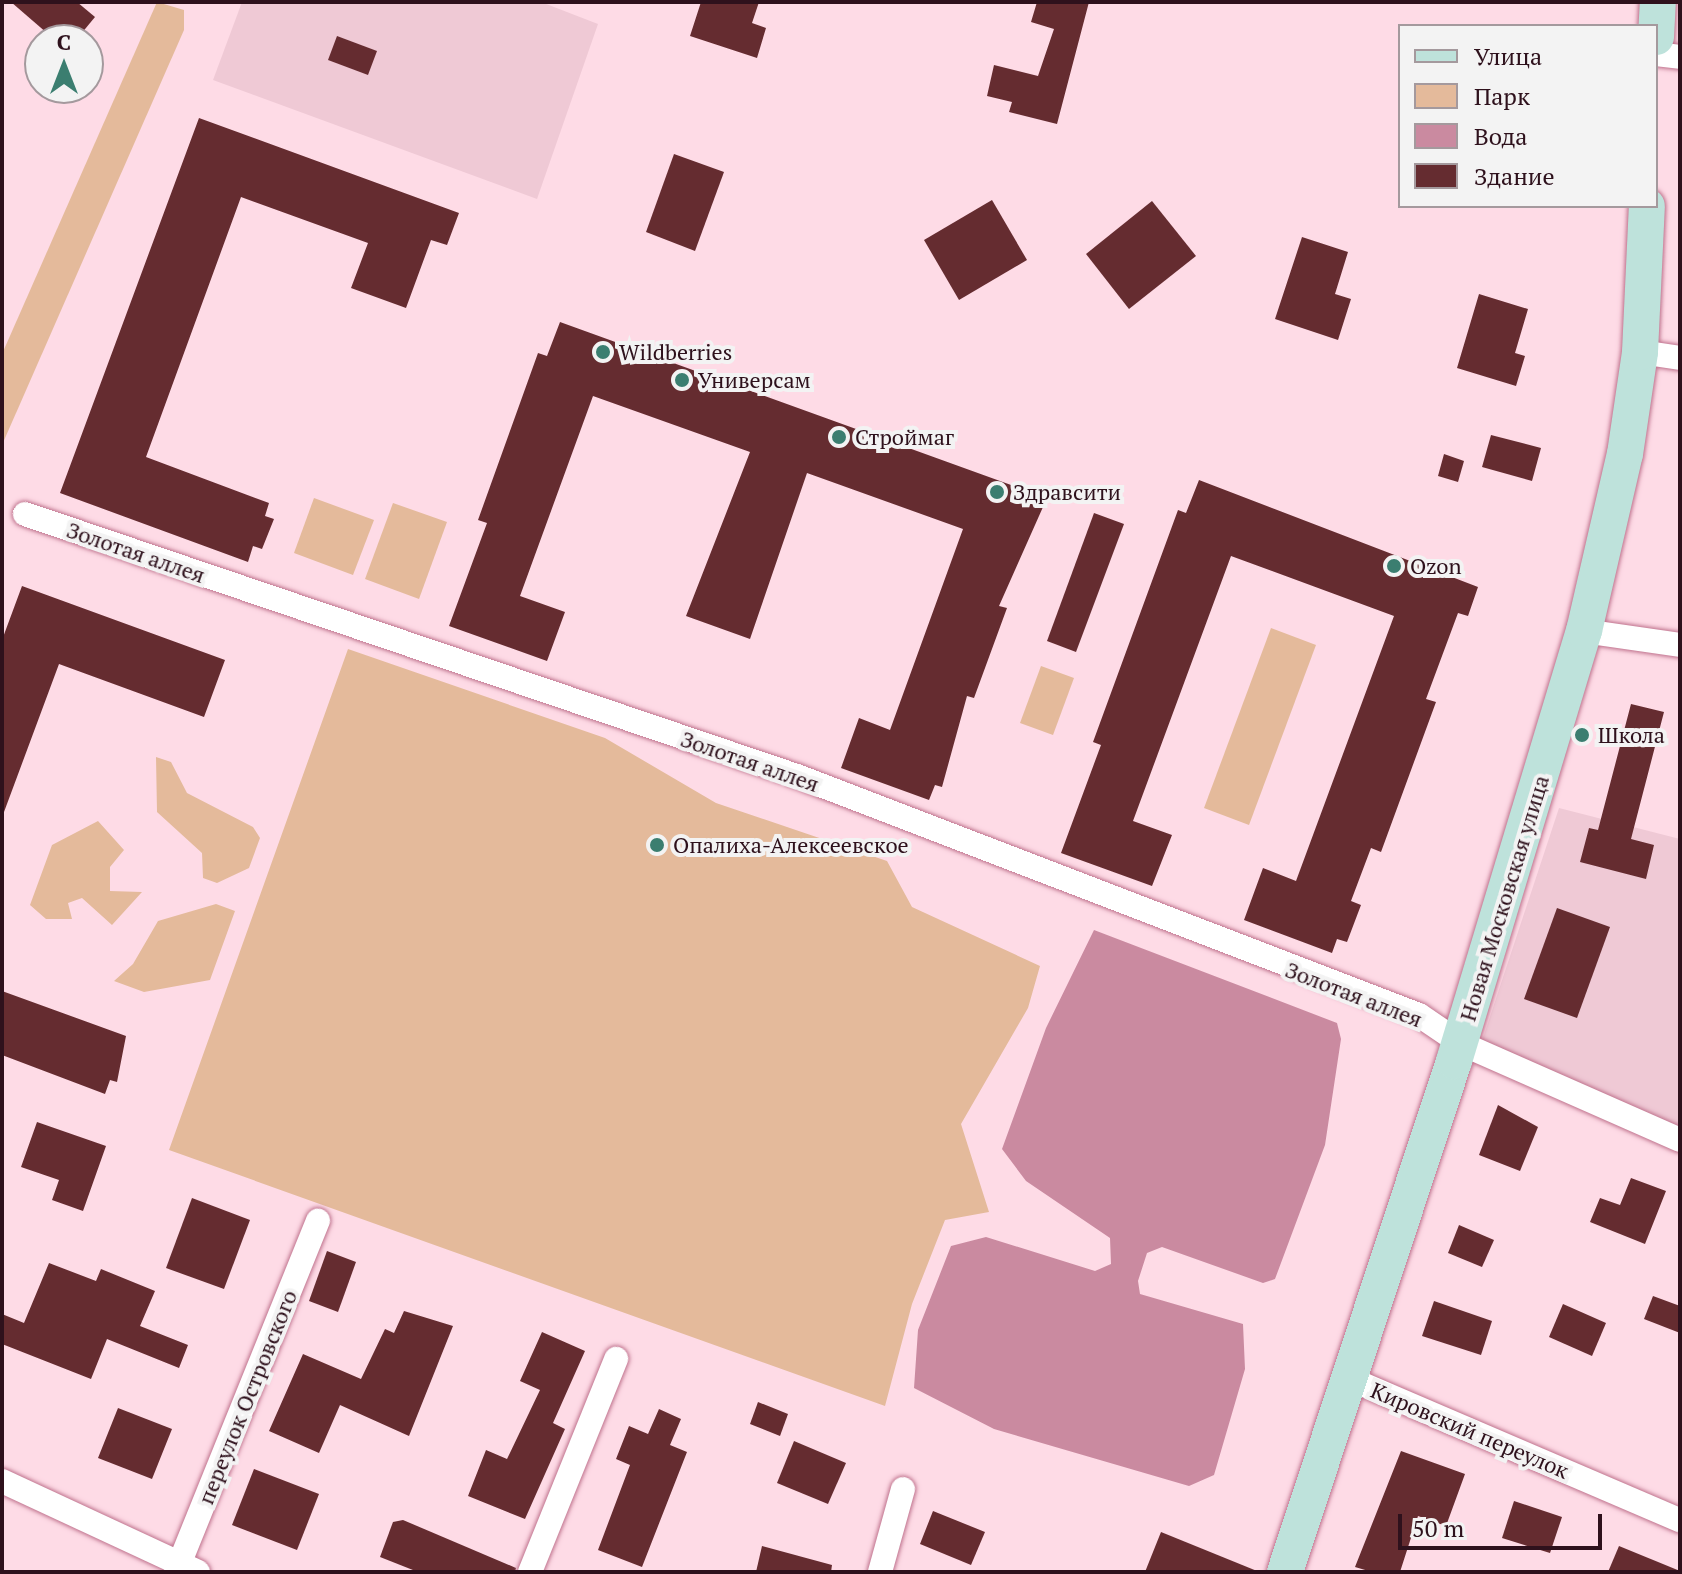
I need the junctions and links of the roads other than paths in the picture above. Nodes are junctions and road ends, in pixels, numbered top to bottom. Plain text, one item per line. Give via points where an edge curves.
1 (1658, 2) edge
2 (1657, 24) edge
3 (1658, 54) edge
4 (1680, 57) edge
5 (1647, 208) edge
6 (1640, 352) junction
7 (1680, 358) edge
8 (25, 514) dead end
9 (1584, 631) junction
10 (1680, 645) edge
11 (1460, 1043) junction
12 (1680, 1140) edge
13 (318, 1221) dead end
14 (616, 1359) dead end
15 (1348, 1378) junction
16 (2, 1481) edge
17 (903, 1489) dead end
18 (1680, 1520) edge
19 (185, 1569) edge
20 (530, 1572) edge
21 (880, 1572) edge
22 (1285, 1572) edge

1 - 2 street
3 - 4 street
5 - 6 street, Новая Московская улица
6 - 7 street
6 - 9 street, Новая Московская улица
8 - 11 street, Золотая аллея via 797,776 1419,1015
9 - 10 street
9 - 11 street, Новая Московская улица
11 - 12 street, Золотая аллея
11 - 15 street, Новая Московская улица
13 - 19 street, переулок Островского
14 - 20 street
15 - 18 street, Кировский переулок
15 - 22 street, Новая Московская улица
16 - 19 street
17 - 21 street

